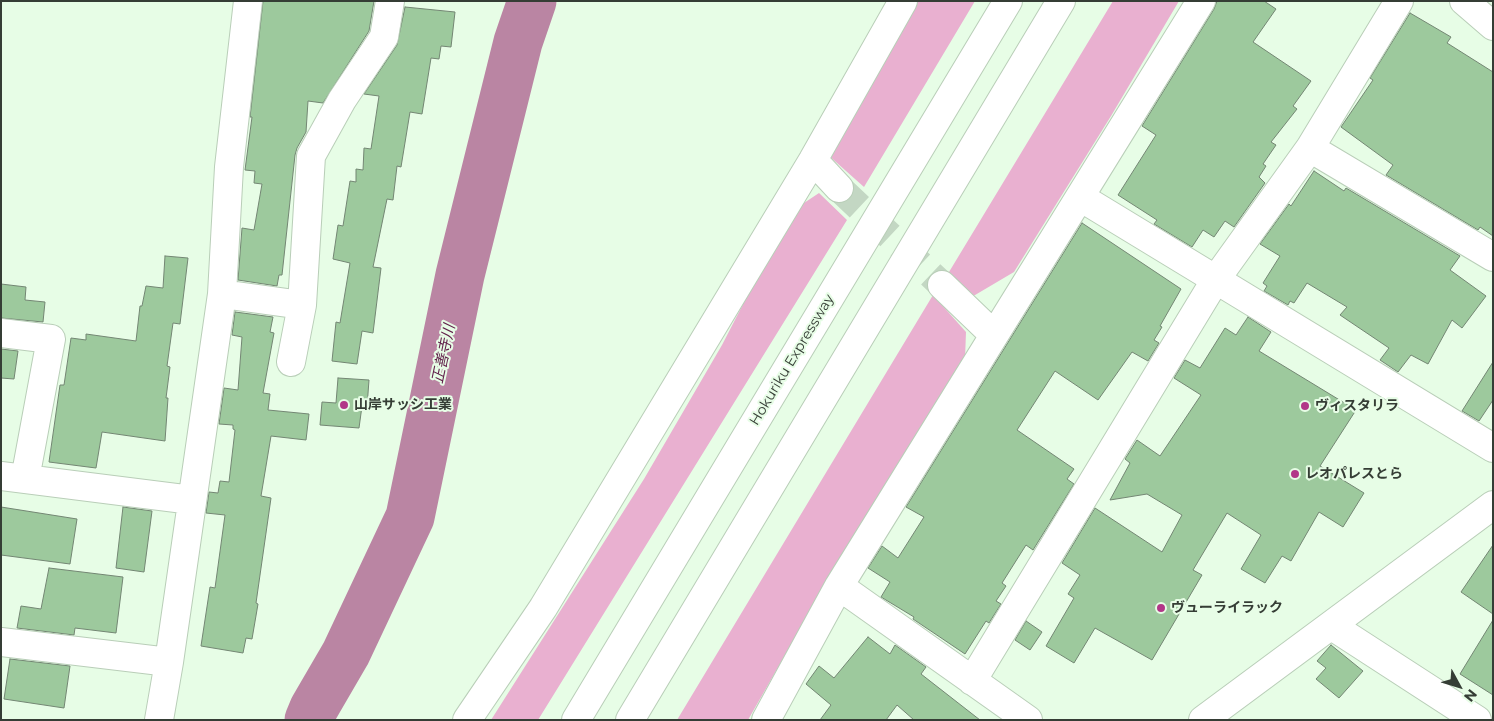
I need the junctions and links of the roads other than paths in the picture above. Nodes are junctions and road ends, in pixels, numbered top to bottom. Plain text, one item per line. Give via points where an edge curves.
1 (248, 1) edge
2 (390, 1) edge
3 (903, 1) edge
4 (1008, 1) edge
5 (1062, 1) edge
6 (1200, 1) edge
7 (1399, 1) edge
8 (1464, 1) edge
9 (1493, 26) edge
10 (1310, 148) junction
11 (813, 160) junction
12 (839, 188) tunnel mouth
13 (1080, 197) junction
14 (1493, 257) edge
15 (1216, 279) junction
16 (942, 285) tunnel mouth
17 (222, 294) junction
18 (302, 305) junction
19 (1, 333) edge
20 (994, 335) junction
21 (292, 362) dead end
22 (1493, 448) edge
23 (13, 478) edge
24 (192, 500) junction
25 (1493, 505) edge
26 (839, 586) junction
27 (1332, 626) junction
28 (1, 642) edge
29 (169, 662) junction
30 (972, 681) junction
31 (159, 720) edge
32 (467, 720) edge
33 (576, 720) edge
34 (630, 720) edge
35 (766, 720) edge
36 (1028, 720) edge
37 (1203, 720) edge
38 (1477, 720) edge

1 - 17 main road via 229,166
2 - 18 main road via 384,37 342,100 311,156
3 - 11 main road
4 - 33 main road, Hokuriku Expressway
5 - 34 main road
6 - 13 main road
7 - 10 main road
8 - 9 main road
10 - 14 main road
10 - 15 main road
11 - 12 main road
11 - 32 main road via 543,608
13 - 15 main road
13 - 20 main road
15 - 22 main road
15 - 30 main road
16 - 20 main road
17 - 18 main road
17 - 24 main road
18 - 21 main road
19 - 23 main road via 50,339
20 - 26 main road
23 - 24 main road
24 - 29 main road
25 - 27 main road
26 - 30 main road
26 - 35 main road
27 - 37 main road
27 - 38 main road
28 - 29 main road
29 - 31 main road
30 - 36 main road

